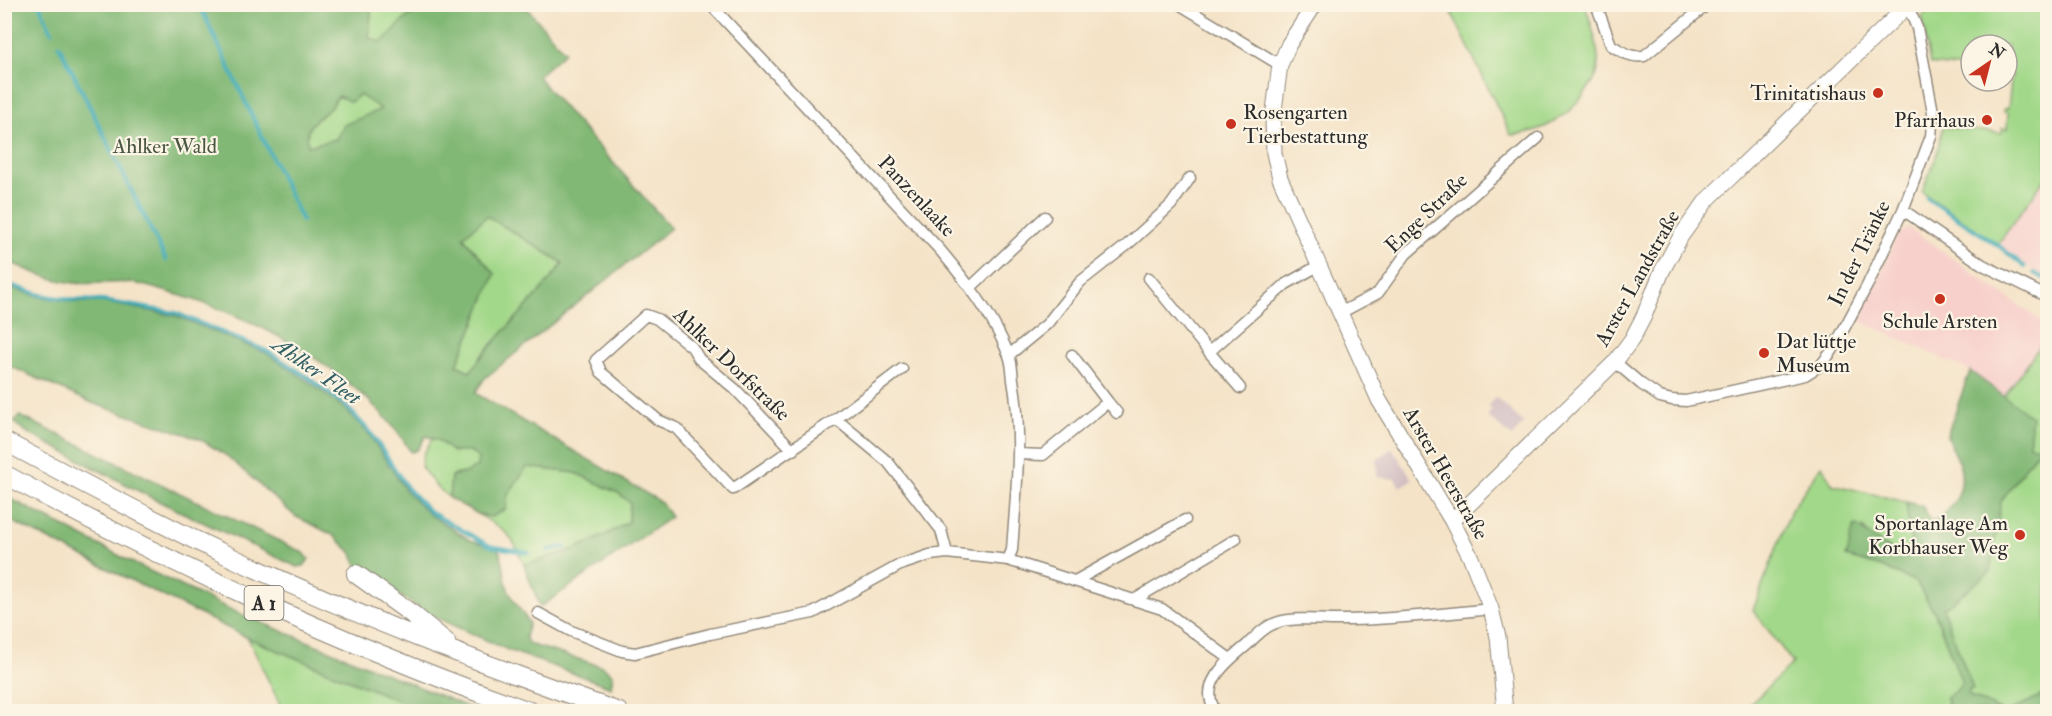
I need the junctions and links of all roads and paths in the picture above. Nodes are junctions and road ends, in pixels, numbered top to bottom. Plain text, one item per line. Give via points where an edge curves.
1 (710, 4) edge
2 (1179, 4) edge
3 (1315, 4) edge
4 (1596, 4) edge
5 (1708, 4) edge
6 (1908, 5) edge
7 (1280, 65) junction
8 (1538, 138) dead end
9 (1190, 178) dead end
10 (1903, 210) junction
11 (1045, 218) dead end
12 (1318, 266) junction
13 (1149, 278) dead end
14 (971, 287) junction
15 (2048, 297) edge
16 (1340, 313) junction
17 (1209, 352) junction
18 (1009, 355) junction
19 (1072, 355) dead end
20 (1615, 362) junction
21 (902, 369) dead end
22 (1240, 388) dead end
23 (1108, 402) junction
24 (1118, 413) dead end
25 (836, 419) junction
26 (4, 441) edge
27 (793, 450) junction
28 (1018, 454) junction
29 (4, 474) edge
30 (1185, 520) dead end
31 (1452, 521) junction
32 (1236, 539) dead end
33 (947, 553) junction
34 (1008, 560) junction
35 (356, 574) dead end
36 (1075, 581) junction
37 (1134, 600) junction
38 (1491, 609) junction
39 (538, 613) dead end
40 (459, 653) junction
41 (1230, 659) junction
42 (532, 711) edge
43 (619, 711) edge
44 (1216, 711) edge
45 (1505, 711) edge

1 - 14 street, Panzenlaake
2 - 7 street
3 - 7 street, Arster Heerstraße
4 - 5 street via 1611,45 1637,57 1644,56
6 - 10 street, In der Tränke via 1917,28 1933,111 1931,136
6 - 20 street, Arster Landstraße via 1707,200 1681,236 1632,339
7 - 12 street, Arster Heerstraße via 1274,153 1280,178
8 - 16 street, Enge Straße via 1406,254 1378,293
9 - 18 street via 1171,205 1080,282 1047,324
10 - 15 street via 1983,265
10 - 20 street, In der Tränke via 1832,351 1821,365 1805,375 1686,401 1660,397
11 - 14 street
12 - 16 street, Arster Heerstraße
12 - 17 street via 1286,284
13 - 17 street
14 - 18 street, Panzenlaake
16 - 31 street, Arster Heerstraße via 1379,400
17 - 22 street
18 - 28 street, Panzenlaake via 1017,402
19 - 23 street
20 - 31 street, Arster Landstraße
21 - 25 street, Ahlker Dorfstraße
23 - 24 street
23 - 28 street via 1044,455
25 - 27 street, Ahlker Dorfstraße
25 - 33 street via 888,462 941,530
26 - 40 highway, A 1 via 219,552
27 - 27 street, Ahlker Dorfstraße via 733,489 676,428 658,420 601,372 596,360 646,315 657,319 692,347
28 - 34 street, Panzenlaake via 1012,550
29 - 42 highway, A 1 via 125,537 290,615
30 - 36 street
31 - 38 street, Arster Heerstraße via 1472,558
32 - 37 street
33 - 34 street
33 - 39 street via 900,565 813,613 635,653 571,631
34 - 36 street
35 - 40 highway
36 - 37 street
37 - 41 street via 1162,609
38 - 41 street via 1362,620 1287,621 1272,625
38 - 45 street, Arster Heerstraße via 1498,637
40 - 43 highway, A 1
41 - 44 street via 1211,684 1209,697

